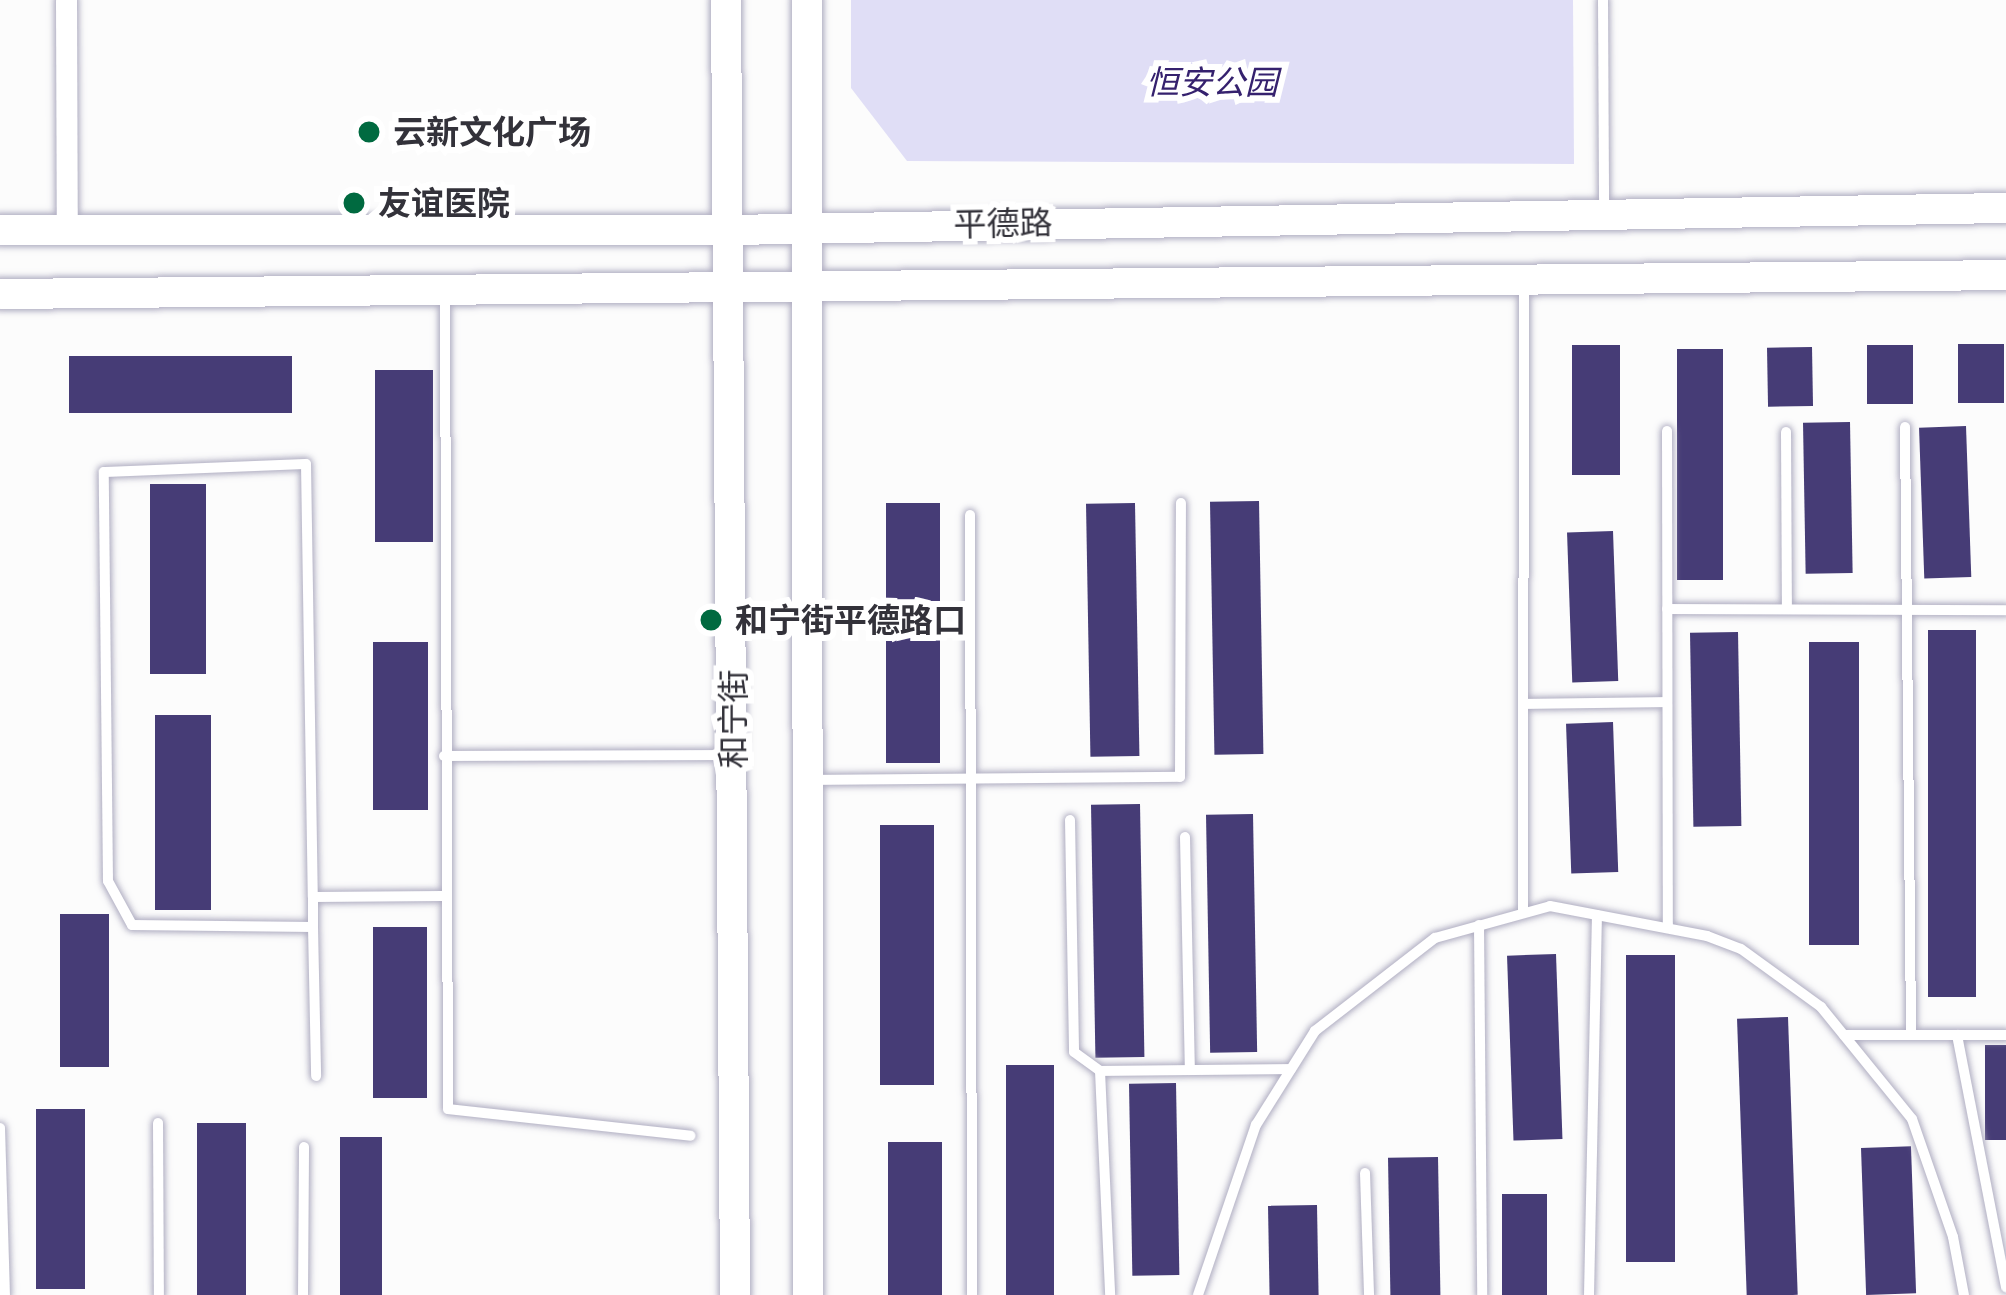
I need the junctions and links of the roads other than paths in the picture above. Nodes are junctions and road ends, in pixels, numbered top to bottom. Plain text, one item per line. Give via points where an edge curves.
1 (66, 0) edge
2 (726, 0) edge
3 (807, 0) edge
4 (1604, 0) edge
5 (2006, 208) edge
6 (1604, 214) junction
7 (808, 226) junction
8 (0, 230) edge
9 (67, 230) junction
10 (730, 230) junction
11 (2006, 275) edge
12 (1525, 280) junction
13 (809, 287) junction
14 (730, 288) junction
15 (445, 291) junction
16 (0, 294) edge
17 (1905, 427) dead end
18 (1667, 431) dead end
19 (1786, 432) dead end
20 (1181, 503) dead end
21 (970, 515) dead end
22 (1667, 609) junction
23 (1786, 609) junction
24 (1909, 609) junction
25 (2006, 610) edge
26 (1667, 702) junction
27 (1524, 704) junction
28 (733, 755) junction
29 (444, 756) junction
30 (968, 778) junction
31 (807, 780) junction
32 (1070, 820) dead end
33 (1185, 837) dead end
34 (443, 896) junction
35 (313, 897) junction
36 (1523, 913) junction
37 (1597, 915) junction
38 (1479, 926) junction
39 (314, 927) junction
40 (1668, 928) junction
41 (1844, 1035) junction
42 (1911, 1035) junction
43 (1957, 1035) junction
44 (2006, 1035) edge
45 (1291, 1069) junction
46 (1190, 1070) junction
47 (1100, 1071) junction
48 (316, 1076) dead end
49 (158, 1124) dead end
50 (0, 1128) edge
51 (692, 1136) dead end
52 (304, 1147) dead end
53 (1365, 1173) dead end
54 (2006, 1287) edge
55 (5, 1295) edge
56 (159, 1295) edge
57 (303, 1295) edge
58 (735, 1295) edge
59 (808, 1295) edge
60 (972, 1295) edge
61 (1110, 1295) edge
62 (1198, 1295) edge
63 (1369, 1295) edge
64 (1482, 1295) edge
65 (1589, 1295) edge
66 (1964, 1295) edge

1 - 9 street
2 - 10 main road, 和宁街
3 - 7 main road
4 - 6 lane
5 - 6 main road, 平德路
6 - 7 main road, 平德路
7 - 10 main road, 平德路
7 - 13 main road
8 - 9 main road, 平德路
9 - 10 main road, 平德路
10 - 14 main road, 和宁街
11 - 12 main road, 平德路
12 - 13 main road, 平德路
12 - 27 lane
13 - 14 main road, 平德路
13 - 31 main road
14 - 15 main road, 平德路
14 - 28 main road, 和宁街
15 - 16 main road, 平德路
15 - 29 lane
17 - 24 lane
18 - 22 lane
19 - 23 lane
20 - 30 lane via 1180,777
21 - 30 lane
22 - 23 lane
22 - 26 lane
23 - 24 lane
24 - 25 lane
24 - 42 lane
26 - 27 lane
26 - 40 lane
27 - 36 lane
28 - 29 lane
28 - 58 main road, 和宁街
29 - 34 lane
30 - 31 lane
30 - 60 lane
31 - 59 main road
32 - 47 lane via 1074,1052
33 - 46 lane
34 - 35 lane
34 - 51 lane via 448,1109
35 - 39 lane
35 - 39 lane via 306,464 104,472 108,881 132,926
36 - 37 lane via 1550,906
36 - 38 lane
37 - 40 lane
37 - 65 lane
38 - 45 lane via 1435,938 1315,1031
38 - 64 lane
39 - 48 lane
40 - 41 lane via 1741,949 1821,1007
41 - 42 lane
41 - 66 lane via 1912,1119
42 - 43 lane
43 - 44 lane
43 - 54 lane
45 - 46 lane
45 - 62 lane via 1256,1125
46 - 47 lane
47 - 61 lane
49 - 56 lane
50 - 55 lane
52 - 57 lane
53 - 63 lane

